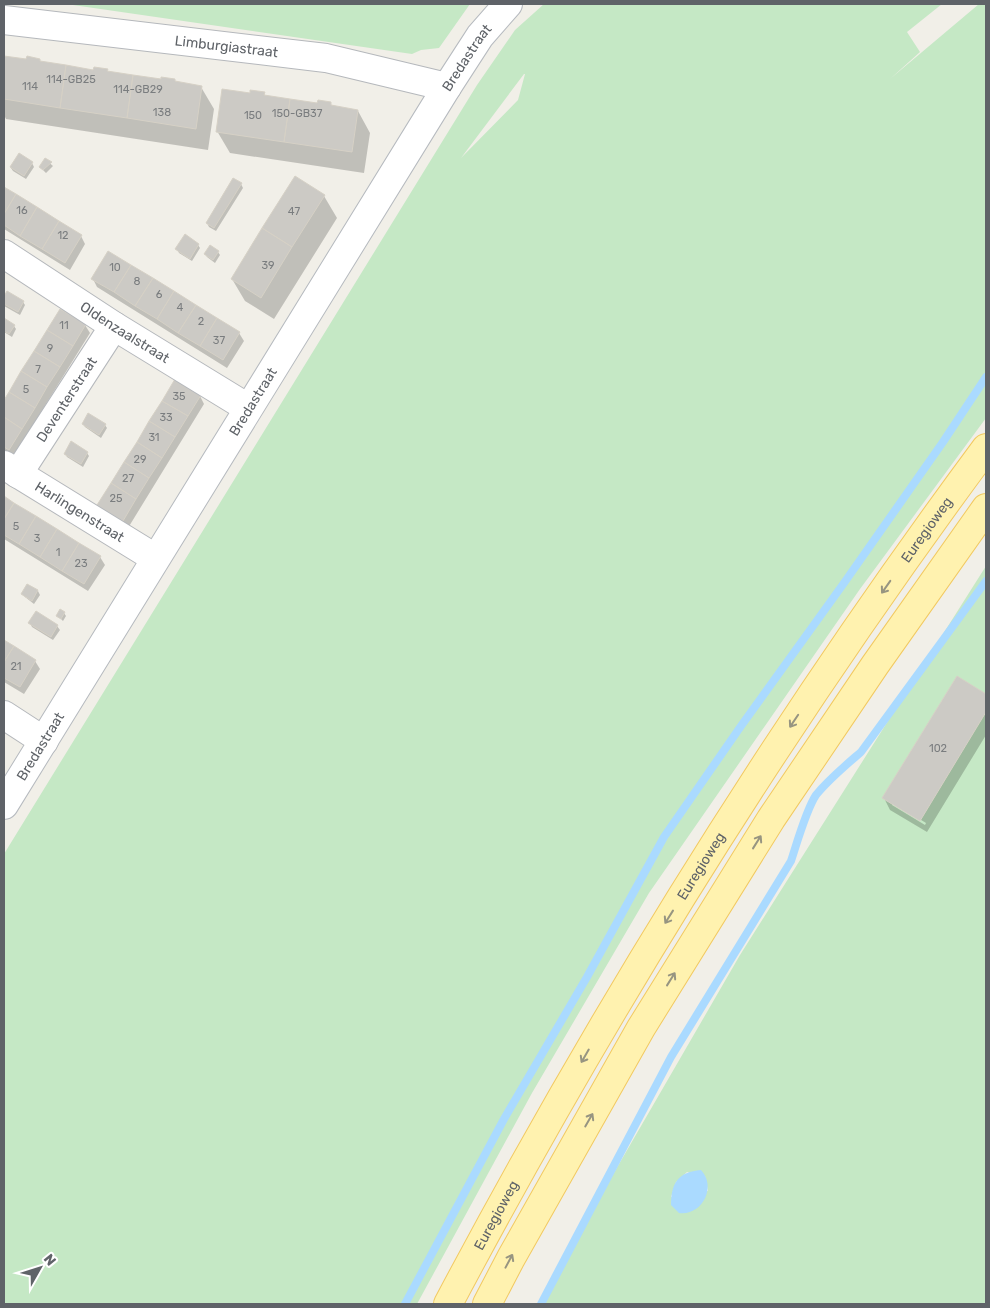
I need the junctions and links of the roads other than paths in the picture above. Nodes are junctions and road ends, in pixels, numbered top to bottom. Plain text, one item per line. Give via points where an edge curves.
1 (508, 4) edge
2 (4, 20) edge
3 (447, 88) junction
4 (4, 254) edge
5 (114, 326) junction
6 (248, 408) junction
7 (986, 448) edge
8 (11, 470) edge
9 (986, 508) edge
10 (156, 558) junction
11 (4, 715) edge
12 (44, 740) junction
13 (4, 805) edge
14 (448, 1304) edge
15 (486, 1304) edge

1 - 3 street, Bredastraat via 480,36
2 - 3 street, Limburgiastraat via 326,58
3 - 6 street, Bredastraat
4 - 5 street, Oldenzaalstraat
5 - 6 street, Oldenzaalstraat
5 - 8 street, Deventerstraat
6 - 10 street, Bredastraat
7 -> 14 main road, Euregioweg via 847,642 744,797 573,1077
8 - 10 street, Harlingenstraat
15 -> 9 main road via 641,1028 771,819
10 - 12 street, Bredastraat
11 - 12 street
12 - 13 street, Bredastraat

